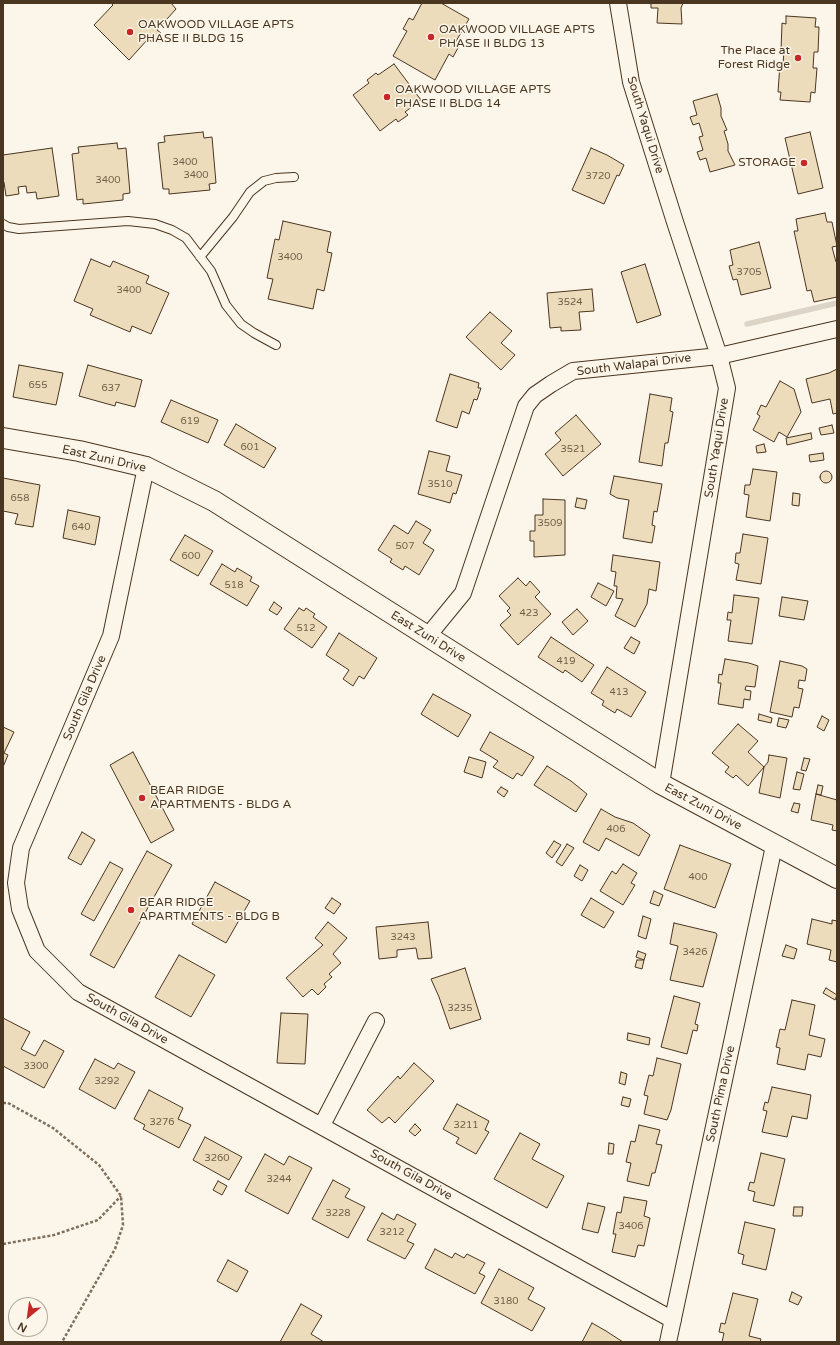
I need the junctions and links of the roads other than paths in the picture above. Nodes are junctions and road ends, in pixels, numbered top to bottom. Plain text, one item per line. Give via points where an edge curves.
1 (618, 3) edge
2 (294, 177) dead end
3 (3, 224) edge
4 (200, 257) junction
5 (837, 329) edge
6 (276, 345) dead end
7 (719, 356) junction
8 (3, 438) edge
9 (146, 467) junction
10 (427, 637) junction
11 (661, 784) junction
12 (774, 846) junction
13 (837, 878) edge
14 (376, 1021) dead end
15 (322, 1125) junction
16 (673, 1320) junction
17 (668, 1342) edge

1 - 7 street, South Yaqui Drive via 631,82
2 - 4 lane via 264,181 250,192
3 - 4 lane via 19,229 128,221 155,224 186,238
4 - 6 lane via 210,271 226,305 241,324
5 - 7 street, South Walapai Drive
7 - 10 street, South Walapai Drive via 573,371 535,395 526,406 463,592
7 - 11 street, South Yaqui Drive via 727,388
8 - 9 street, East Zuni Drive via 79,451
9 - 10 street, East Zuni Drive via 214,501
9 - 15 street, South Gila Drive via 111,636 21,848 16,883 20,909 37,951 78,992
10 - 11 street, East Zuni Drive
11 - 12 street, East Zuni Drive
12 - 13 street, East Zuni Drive
12 - 16 street, South Pima Drive
14 - 15 street
15 - 16 street, South Gila Drive
16 - 17 street, South Pima Drive

